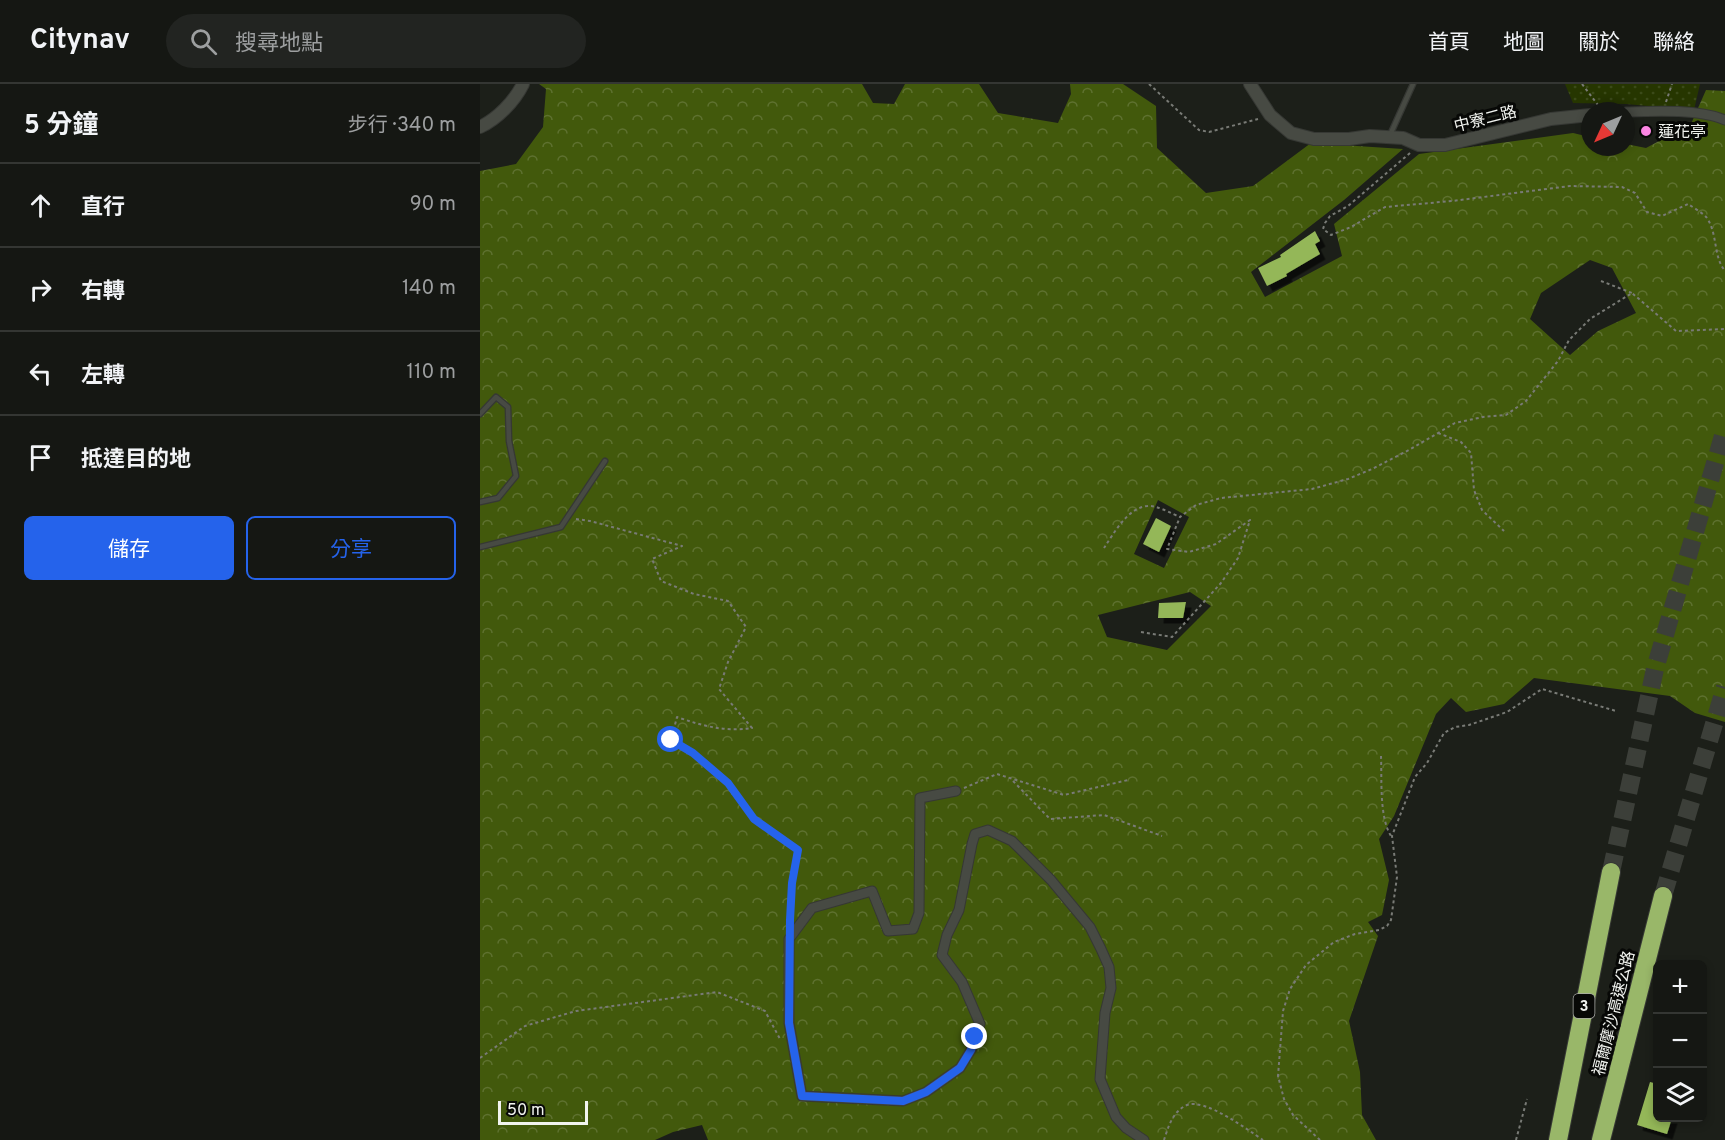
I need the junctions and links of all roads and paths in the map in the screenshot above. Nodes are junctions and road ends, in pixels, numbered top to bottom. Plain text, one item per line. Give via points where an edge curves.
1 (523, 84) edge
2 (1149, 84) edge
3 (1250, 84) edge
4 (1413, 84) edge
5 (1582, 84) edge
6 (1672, 84) edge
7 (1596, 102) edge
8 (1663, 111) junction
9 (1635, 112) edge
10 (1270, 116) junction
11 (1581, 116) edge
12 (1725, 120) edge
13 (480, 127) edge
14 (1389, 138) junction
15 (1419, 145) junction
16 (1725, 271) edge
17 (1601, 281) dead end
18 (1632, 292) junction
19 (1725, 329) edge
20 (480, 414) edge
21 (1438, 433) junction
22 (605, 460) dead end
23 (480, 502) edge
24 (1180, 517) junction
25 (566, 518) junction
26 (1504, 531) dead end
27 (480, 547) edge
28 (1104, 548) dead end
29 (1141, 632) dead end
30 (1616, 711) dead end
31 (1381, 756) dead end
32 (1011, 779) junction
33 (1128, 780) dead end
34 (956, 791) joint
35 (1162, 836) dead end
36 (1392, 836) junction
37 (1611, 872) tunnel mouth
38 (1663, 896) tunnel mouth
39 (789, 939) junction
40 (781, 1040) dead end
41 (480, 1058) edge
42 (1527, 1100) dead end
43 (1144, 1140) edge
44 (1164, 1140) edge
45 (1263, 1140) edge
46 (1320, 1140) edge
47 (1516, 1140) edge
48 (1558, 1140) edge
49 (1601, 1140) edge

1 - 13 street via 493,121
2 - 10 path via 1199,130 1209,132
3 - 10 street, 中寮二路
4 - 14 lane
5 - 7 path
6 - 8 path
8 - 9 street
8 - 12 street
10 - 14 street, 中寮二路 via 1291,133 1314,139
11 - 15 street, 中寮二路 via 1551,119 1445,145
14 - 15 street, 中寮二路 via 1403,138
15 - 16 path via 1348,206 1330,216 1323,229 1331,235 1385,207 1570,186 1622,187 1635,193 1647,212 1662,216 1688,204 1706,217 1715,235 1718,263
17 - 18 path
18 - 19 path via 1677,331
18 - 21 path via 1590,319 1569,340 1558,361 1526,401 1506,415 1455,423
20 - 23 lane via 496,397 508,407 516,476 498,498
21 - 24 path via 1348,479 1312,489 1221,498 1196,505
21 - 26 path via 1461,442 1471,453 1474,490 1482,510
22 - 25 lane
24 - 28 path via 1149,506 1134,511
24 - 29 path via 1167,549 1189,552 1216,544 1250,520 1238,558 1172,637
25 - 27 lane via 561,526
25 - 39 path via 682,546 652,559 661,581 694,594 728,601 746,627 719,688 752,728 733,730 677,717 671,740 728,783 754,819 798,850
30 - 36 path via 1542,689 1507,712 1444,733 1415,777
31 - 36 path via 1384,810 1387,830
32 - 33 path via 1064,795
32 - 34 path via 997,774
32 - 35 path via 1050,819 1104,815
34 - 39 street via 920,798 919,913 913,929 888,932 872,891 812,908
36 - 46 path via 1397,877 1391,920 1379,930 1334,942 1320,953 1306,965 1290,989 1283,1011 1278,1076 1284,1099 1293,1115
37 - 48 highway, 福爾摩沙高速公路 / 3
38 - 49 highway, 福爾摩沙高速公路
39 - 43 street via 789,1023 802,1096 903,1101 926,1092 960,1068 980,1024 962,982 942,955 959,910 975,834 988,830 1000,834 1051,880 1090,927 1101,949 1109,967 1111,987 1100,1079 1116,1117
40 - 41 path via 765,1011 717,992 576,1011 525,1026
42 - 47 path
44 - 45 path via 1170,1123 1188,1104 1203,1105

